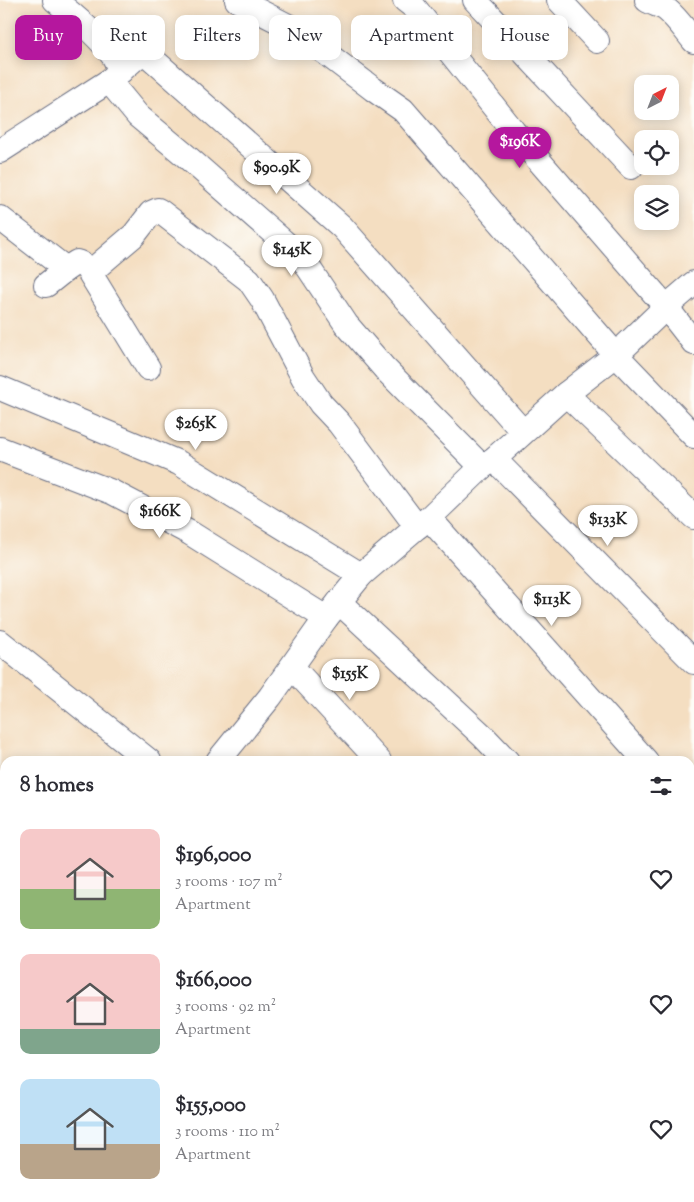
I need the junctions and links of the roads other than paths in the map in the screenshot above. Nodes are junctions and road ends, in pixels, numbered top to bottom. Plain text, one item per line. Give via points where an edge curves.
1 (55, 0) edge
2 (237, 0) edge
3 (405, 0) edge
4 (475, 0) edge
5 (559, 0) edge
6 (647, 0) edge
7 (597, 41) dead end
8 (694, 41) edge
9 (115, 76) junction
10 (0, 151) edge
11 (631, 167) dead end
12 (0, 218) edge
13 (77, 269) junction
14 (694, 283) edge
15 (46, 284) dead end
16 (666, 308) junction
17 (694, 343) edge
18 (616, 355) junction
19 (148, 368) dead end
20 (0, 388) edge
21 (566, 394) junction
22 (523, 432) junction
23 (694, 436) edge
24 (0, 449) edge
25 (488, 463) junction
26 (694, 517) edge
27 (423, 522) junction
28 (361, 575) junction
29 (333, 610) junction
30 (0, 642) edge
31 (694, 662) edge
32 (292, 667) junction
33 (143, 756) edge
34 (222, 756) edge
35 (374, 756) edge
36 (502, 756) edge
37 (641, 756) edge

1 - 9 street via 84,25 114,58
2 - 18 street via 294,30 403,110
3 - 16 street
4 - 11 street
5 - 7 street
6 - 8 street via 675,17
9 - 10 street
9 - 22 street via 139,55 150,57 342,227
9 - 25 street via 138,116 302,258 346,324 385,370
12 - 13 street
13 - 15 street
13 - 19 street
13 - 27 street via 91,271 101,264 134,235 151,213 158,210 249,280 303,377 322,404
14 - 16 street
16 - 17 street
16 - 18 street
18 - 21 street
18 - 23 street
20 - 28 street via 179,463
21 - 22 street
21 - 26 street
22 - 25 street
24 - 29 street via 112,492
25 - 27 street
25 - 31 street
27 - 28 street
27 - 37 street
28 - 29 street
29 - 32 street
29 - 36 street via 476,729
30 - 33 street
32 - 34 street
32 - 35 street

